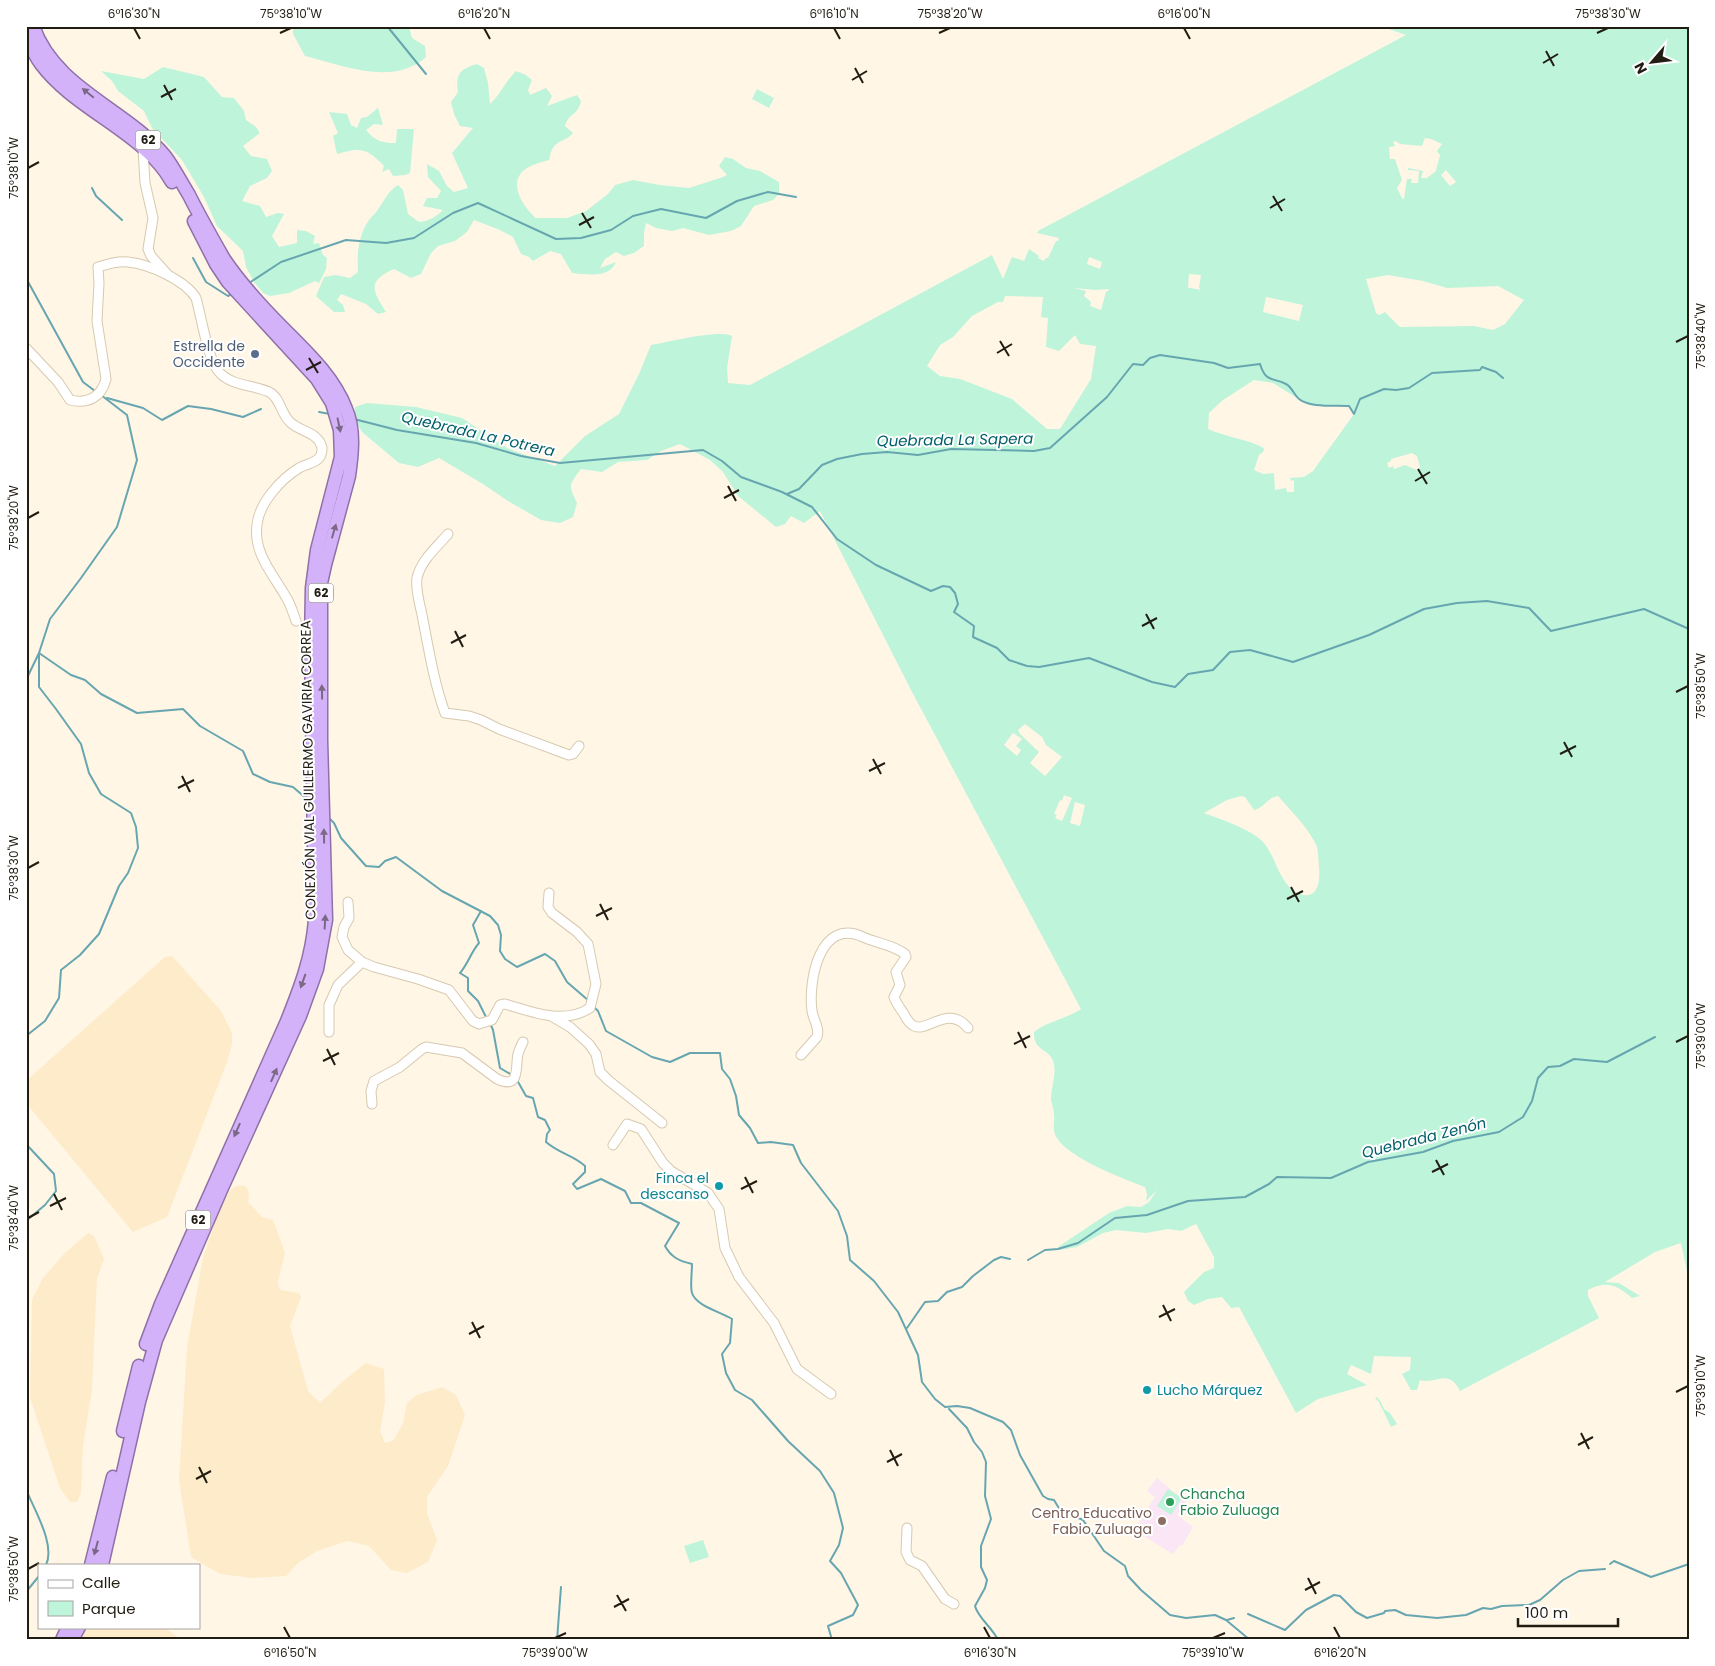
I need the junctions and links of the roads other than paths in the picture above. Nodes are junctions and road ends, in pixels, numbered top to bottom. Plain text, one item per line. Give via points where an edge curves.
1 (33, 26) edge
2 (26, 36) edge
3 (143, 149) junction
4 (169, 275) junction
5 (232, 280) junction
6 (26, 348) edge
7 (448, 534) dead end
8 (296, 622) dead end
9 (579, 746) dead end
10 (319, 883) junction
11 (549, 893) dead end
12 (348, 902) dead end
13 (362, 962) junction
14 (553, 1016) junction
15 (968, 1028) dead end
16 (329, 1032) dead end
17 (523, 1042) dead end
18 (801, 1055) dead end
19 (372, 1104) dead end
20 (662, 1123) dead end
21 (613, 1145) dead end
22 (831, 1394) dead end
23 (907, 1528) dead end
24 (91, 1564) edge
25 (102, 1564) edge
26 (954, 1604) dead end
27 (68, 1628) edge
28 (78, 1628) edge
29 (62, 1640) edge
30 (72, 1640) edge

5 -> 1 highway, CONEXIÓN VIAL GUILLERMO GAVIRIA CORREA / 62 via 224,259 164,156 69,78 45,52
2 - 3 highway, CONEXIÓN VIAL GUILLERMO GAVIRIA CORREA / 62 via 40,64 67,90
3 - 4 street via 145,183 153,218 148,249
3 - 5 highway, CONEXIÓN VIAL GUILLERMO GAVIRIA CORREA / 62 via 169,176 216,264
4 - 6 street via 130,262 113,262 98,267 97,321 106,379 103,388 88,401 70,400
4 - 8 street via 196,298 213,364 220,374 270,392 292,424 319,441 320,458 300,467 283,482 260,512 257,525 262,558 290,603
5 - 10 highway, CONEXIÓN VIAL GUILLERMO GAVIRIA CORREA / 62 via 314,359 338,402 347,410 351,426 317,550 312,588
7 - 9 street via 422,565 417,578 435,686 445,713 481,720 569,755
10 -> 24 highway, CONEXIÓN VIAL GUILLERMO GAVIRIA CORREA / 62 via 313,939 305,974 152,1326 132,1391
25 -> 10 highway, CONEXIÓN VIAL GUILLERMO GAVIRIA CORREA / 62 via 156,1340 314,979 326,920
11 - 14 street via 548,907 552,913 588,944 596,984 590,1008 582,1013
12 - 13 street via 349,918 342,937 348,950
13 - 14 street via 449,990 468,1016 479,1024 492,1020 500,1005 505,1004
13 - 16 street via 338,985 329,1005
14 - 20 street via 589,1044 596,1054 600,1072 608,1080
15 - 18 street via 956,1019 918,1027 912,1025 894,996 900,985 896,972 905,960 905,954 855,933 845,932 828,941 816,965 812,1010 818,1033
17 - 19 street via 518,1054 518,1073 515,1078 503,1082 462,1053 426,1047 400,1067 374,1081
21 - 22 street via 627,1124 641,1129 671,1172 708,1193 719,1209 725,1248 738,1277 774,1323 798,1369
23 - 26 street via 906,1552 910,1560 922,1566 945,1599
27 - 29 highway
28 - 30 highway

